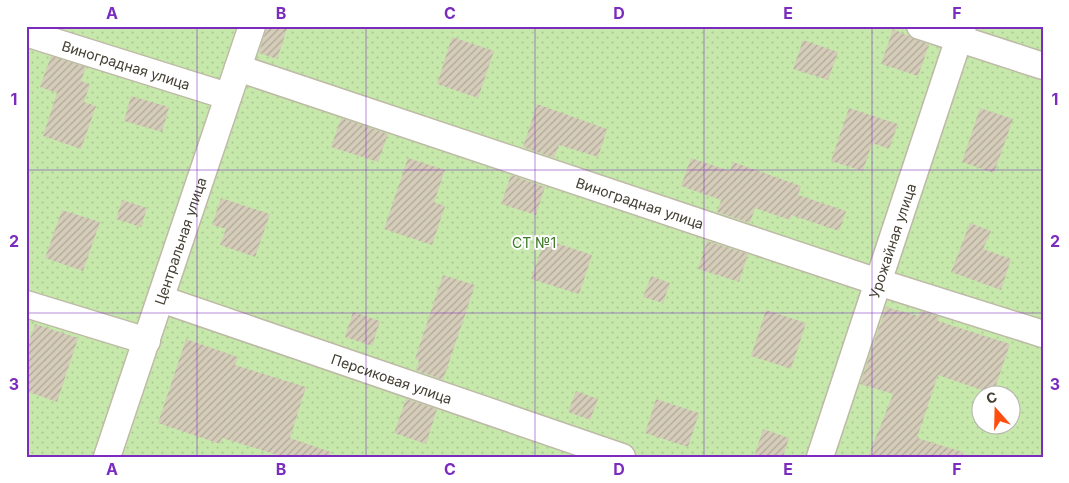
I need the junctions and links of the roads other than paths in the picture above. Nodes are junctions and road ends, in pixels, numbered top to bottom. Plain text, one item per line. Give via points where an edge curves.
1 (252, 26) edge
2 (920, 26) edge
3 (961, 33) edge
4 (26, 34) edge
5 (1043, 66) edge
6 (238, 68) junction
7 (227, 96) junction
8 (878, 282) junction
9 (162, 299) junction
10 (26, 304) edge
11 (1043, 334) edge
12 (147, 341) junction
13 (107, 457) edge
14 (622, 457) edge
15 (820, 457) edge

1 - 6 street, Центральная улица
2 - 3 street
3 - 5 street
3 - 8 street, Урожайная улица
4 - 7 street, Виноградная улица
6 - 7 street, Центральная улица
6 - 8 street, Виноградная улица
7 - 9 street, Центральная улица
8 - 11 street, Виноградная улица
8 - 15 street, Урожайная улица
9 - 12 street, Центральная улица
9 - 14 street, Персиковая улица
10 - 12 street
12 - 13 street, Центральная улица

